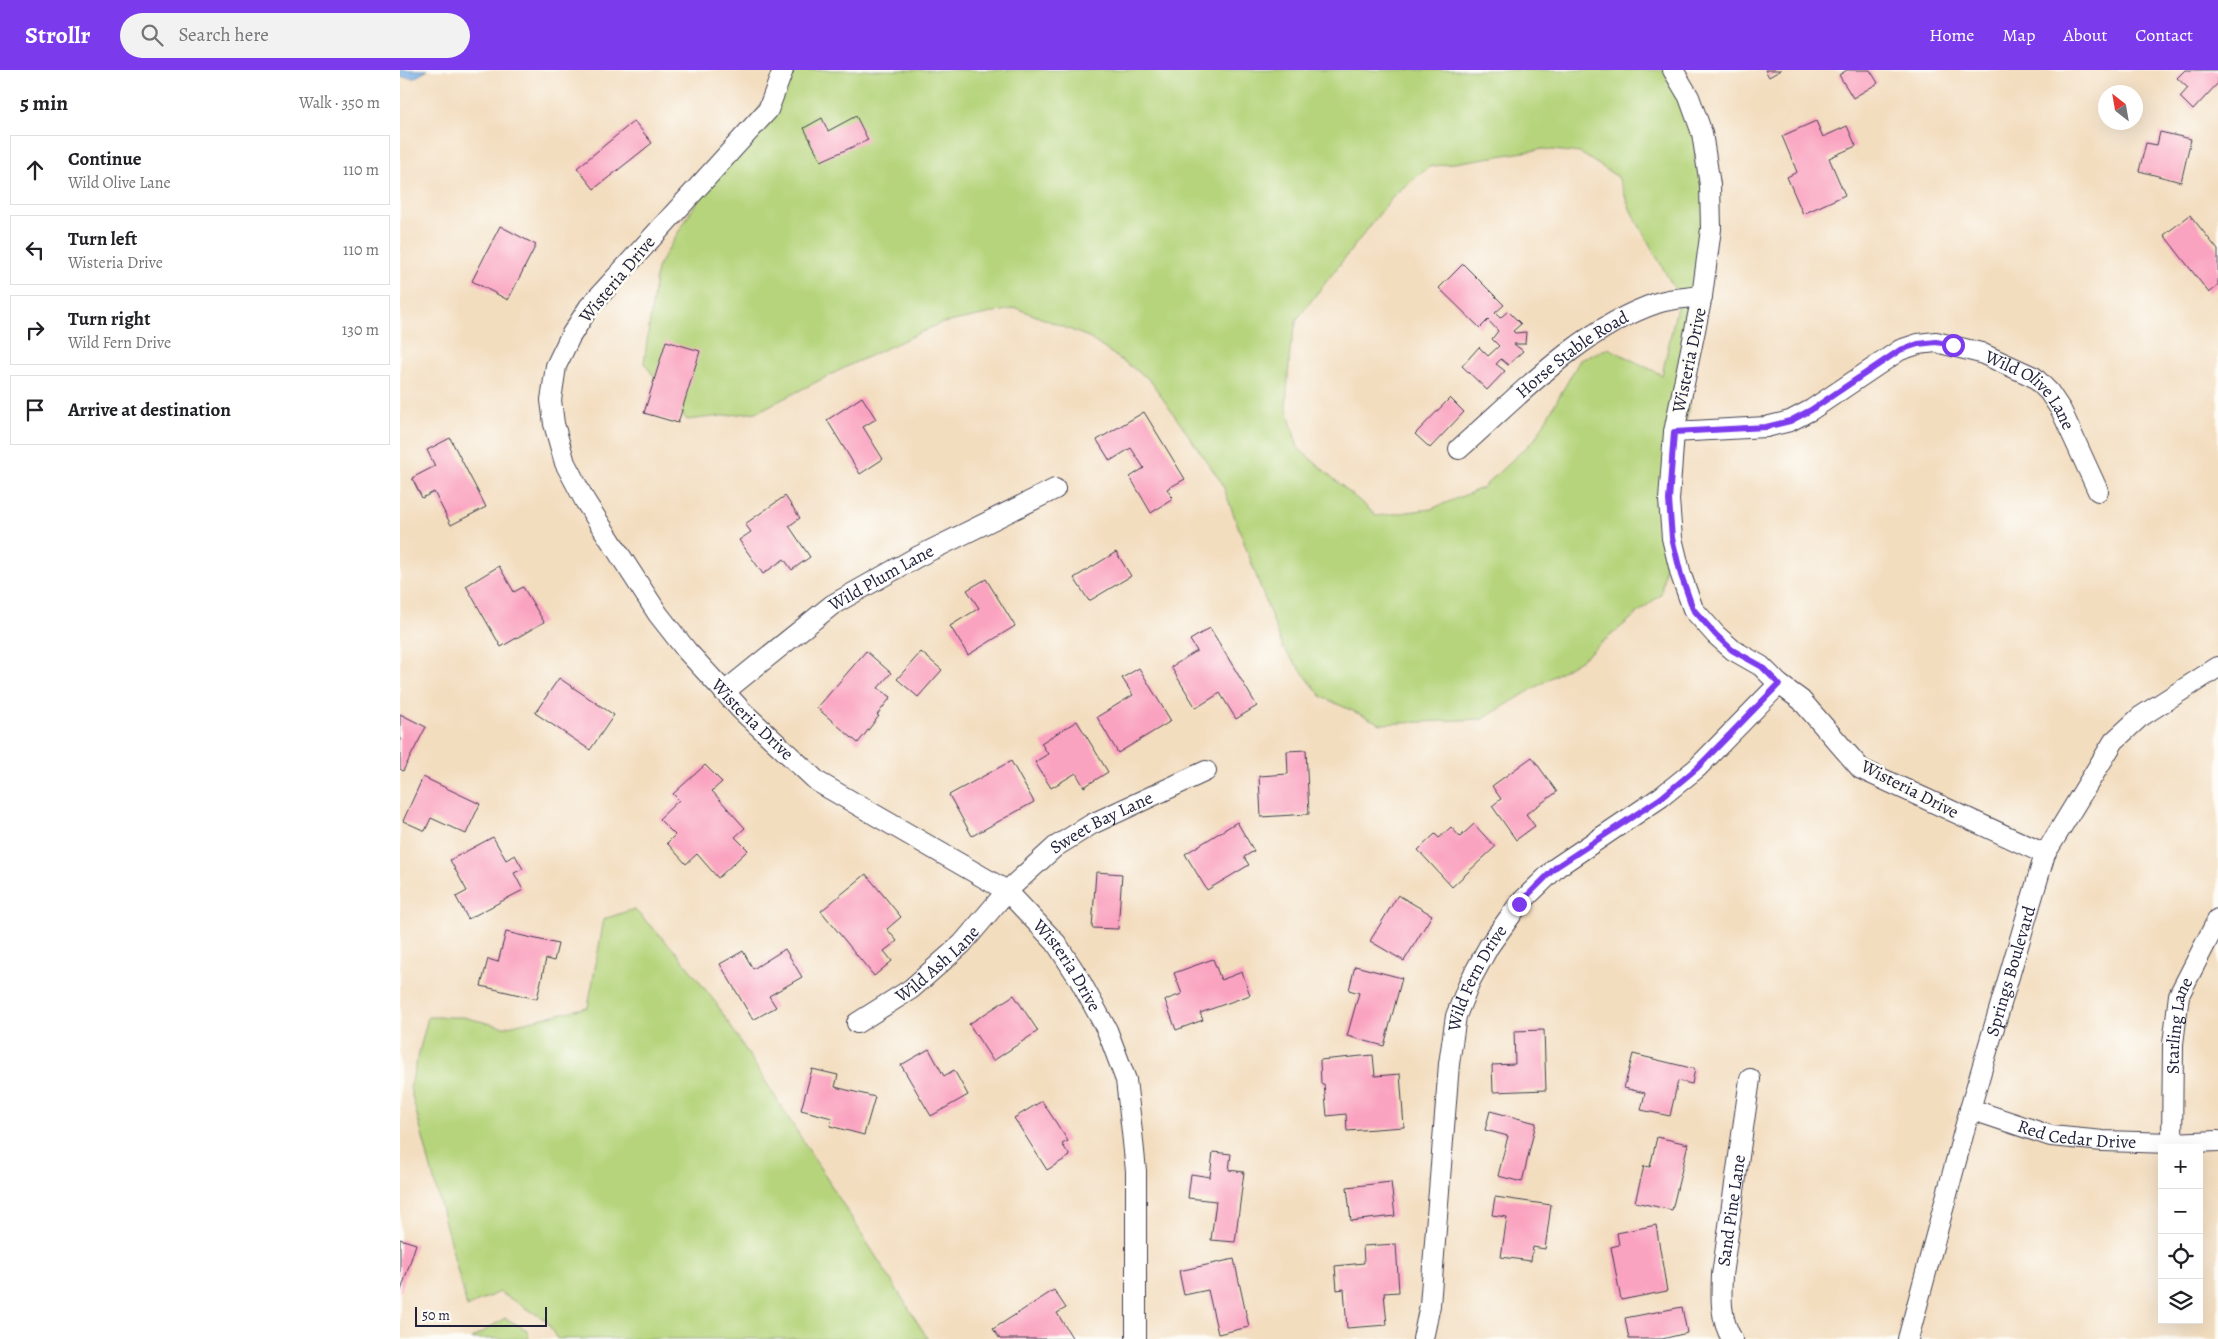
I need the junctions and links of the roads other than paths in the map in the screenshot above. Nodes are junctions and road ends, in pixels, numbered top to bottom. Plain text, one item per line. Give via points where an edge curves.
1 (783, 70) edge
2 (1674, 70) edge
3 (1702, 296) junction
4 (1674, 432) junction
5 (1459, 449) dead end
6 (1055, 489) dead end
7 (2098, 491) dead end
8 (2218, 667) edge
9 (1779, 684) junction
10 (724, 692) junction
11 (1206, 772) dead end
12 (2045, 854) junction
13 (1007, 891) junction
14 (2218, 919) edge
15 (856, 1023) dead end
16 (1750, 1079) dead end
17 (1970, 1109) junction
18 (2218, 1141) edge
19 (2172, 1143) junction
20 (1136, 1339) edge
21 (1423, 1339) edge
22 (1732, 1339) edge
23 (1908, 1339) edge

1 - 10 street, Wisteria Drive via 768,110 589,307 556,366 551,400 565,463 585,501 658,614
2 - 3 street, Wisteria Drive via 1689,97 1702,133 1710,186 1711,229
3 - 4 street, Wisteria Drive
3 - 5 street, Horse Stable Road via 1659,302 1614,320 1571,350
4 - 7 street, Wild Olive Lane via 1766,427 1790,421 1900,350 1936,342 1981,352 2034,378 2061,410
4 - 9 street, Wisteria Drive via 1669,500 1672,538 1693,609 1732,650 1761,666
6 - 10 street, Wild Plum Lane via 917,557 832,605
8 - 12 street, Springs Boulevard via 2140,717 2114,741
9 - 12 street, Wisteria Drive via 1801,700 1861,769
9 - 21 street, Wild Fern Drive via 1697,768 1661,798 1556,867 1519,904 1489,946 1456,1016 1449,1064 1430,1306
10 - 13 street, Wisteria Drive via 818,782
11 - 13 street, Sweet Bay Lane via 1092,824 1055,846
12 - 17 street, Springs Boulevard
13 - 15 street, Wild Ash Lane via 962,944 911,989
13 - 20 street, Wisteria Drive via 1056,943 1078,977 1108,1030 1126,1080 1136,1171
14 - 19 street, Starling Lane via 2179,994 2173,1044
16 - 22 street, Sand Pine Lane via 1722,1275 1721,1306
17 - 19 street, Red Cedar Drive via 2051,1136
17 - 23 street, Springs Boulevard
18 - 19 street, Red Cedar Drive

